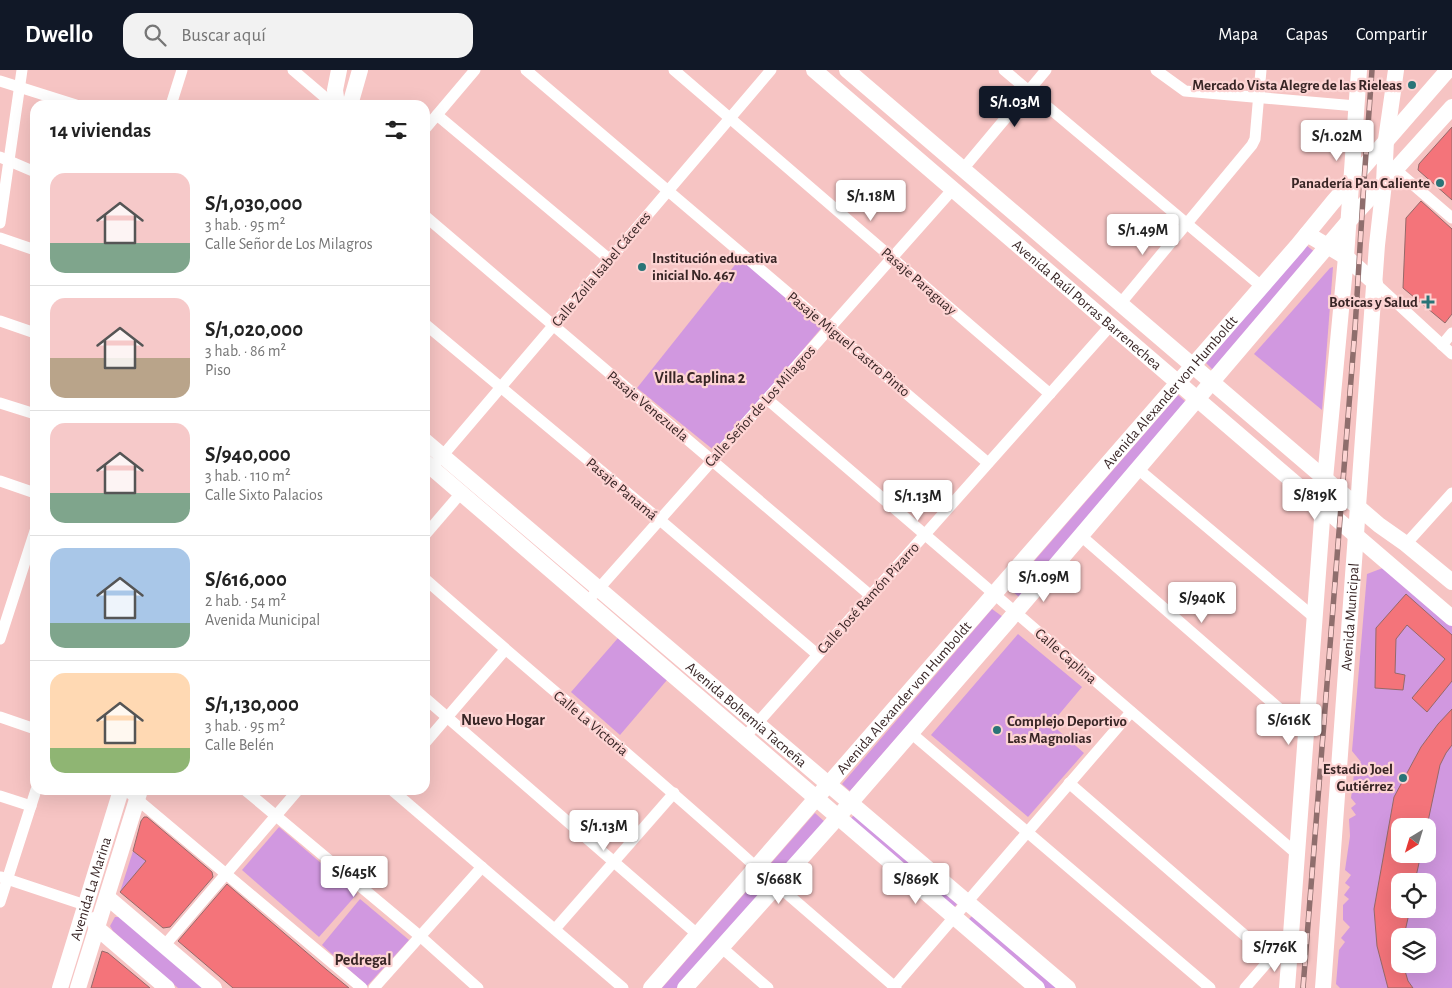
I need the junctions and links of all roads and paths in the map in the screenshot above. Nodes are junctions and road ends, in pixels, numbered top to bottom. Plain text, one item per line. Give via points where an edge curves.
1 (22, 70) edge
2 (182, 70) edge
3 (293, 70) edge
4 (339, 70) edge
5 (360, 70) edge
6 (475, 70) edge
7 (526, 70) edge
8 (674, 70) edge
9 (771, 70) edge
10 (814, 70) edge
11 (847, 70) edge
12 (1004, 70) edge
13 (1046, 70) edge
14 (1261, 70) edge
15 (1359, 70) edge
16 (1396, 70) edge
17 (1448, 70) edge
18 (1160, 72) edge
19 (0, 81) edge
20 (20, 87) junction
21 (1028, 92) junction
22 (1259, 97) junction
23 (60, 100) edge
24 (172, 100) edge
25 (330, 100) edge
26 (336, 100) edge
27 (351, 100) edge
28 (1356, 106) junction
29 (1452, 108) edge
30 (437, 115) junction
31 (730, 118) junction
32 (430, 123) edge
33 (1386, 140) junction
34 (5, 159) edge
35 (963, 169) junction
36 (30, 170) edge
37 (1396, 170) junction
38 (1352, 180) junction
39 (1384, 183) junction
40 (953, 189) junction
41 (668, 191) junction
42 (1452, 218) edge
43 (430, 220) edge
44 (1348, 222) junction
45 (0, 223) edge
46 (1186, 224) junction
47 (1307, 234) junction
48 (0, 238) edge
49 (1327, 246) junction
50 (30, 248) edge
51 (1346, 257) junction
52 (892, 258) junction
53 (609, 259) junction
54 (1375, 283) junction
55 (1261, 286) junction
56 (1120, 304) junction
57 (0, 322) edge
58 (553, 325) junction
59 (1111, 325) junction
60 (430, 328) edge
61 (830, 328) junction
62 (30, 331) edge
63 (1452, 333) edge
64 (1442, 345) junction
65 (1452, 354) edge
66 (1192, 365) junction
67 (1177, 382) junction
68 (1212, 382) junction
69 (500, 388) junction
70 (1050, 394) junction
71 (767, 399) junction
72 (1198, 400) junction
73 (0, 403) edge
74 (30, 412) edge
75 (433, 461) edge
76 (712, 461) junction
77 (988, 463) junction
78 (1138, 469) junction
79 (1325, 479) junction
80 (0, 481) edge
81 (30, 491) edge
82 (461, 493) junction
83 (1452, 493) edge
84 (1323, 507) junction
85 (1359, 507) junction
86 (660, 520) junction
87 (430, 529) edge
88 (925, 535) junction
89 (1080, 535) junction
90 (1356, 536) junction
91 (30, 543) edge
92 (1406, 544) junction
93 (1452, 582) edge
94 (430, 584) edge
95 (599, 588) junction
96 (994, 594) junction
97 (871, 596) junction
98 (588, 601) junction
99 (5, 604) edge
100 (1015, 612) junction
101 (1315, 618) junction
102 (1452, 618) edge
103 (0, 639) edge
104 (506, 650) junction
105 (818, 655) junction
106 (430, 702) edge
107 (1131, 712) junction
108 (0, 717) edge
109 (447, 717) junction
110 (757, 723) junction
111 (30, 727) edge
112 (1306, 732) junction
113 (911, 733) junction
114 (430, 737) edge
115 (745, 737) junction
116 (1070, 783) junction
117 (828, 784) junction
118 (674, 793) junction
119 (34, 795) edge
120 (120, 795) edge
121 (133, 795) edge
122 (136, 795) edge
123 (251, 795) edge
124 (294, 795) edge
125 (398, 795) edge
126 (0, 796) edge
127 (816, 798) junction
128 (850, 802) junction
129 (31, 806) junction
130 (276, 816) junction
131 (838, 817) junction
132 (1027, 833) junction
133 (1297, 854) junction
134 (613, 860) junction
135 (756, 867) junction
136 (482, 868) junction
137 (226, 874) junction
138 (4, 878) edge
139 (777, 885) junction
140 (107, 897) junction
141 (0, 902) edge
142 (967, 902) junction
143 (85, 905) junction
144 (954, 917) junction
145 (98, 928) junction
146 (555, 929) junction
147 (697, 934) junction
148 (421, 937) junction
149 (1290, 943) junction
150 (164, 946) junction
151 (721, 948) junction
152 (1271, 958) junction
153 (60, 988) edge
154 (78, 988) edge
155 (167, 988) edge
156 (214, 988) edge
157 (362, 988) edge
158 (374, 988) edge
159 (478, 988) edge
160 (623, 988) edge
161 (651, 988) edge
162 (686, 988) edge
163 (768, 988) edge
164 (895, 988) edge
165 (1037, 988) edge
166 (1068, 988) edge
167 (1210, 988) edge
168 (1245, 988) edge
169 (1287, 988) edge
170 (1322, 988) edge

1 - 20 street
2 - 24 street
3 - 25 street
4 - 26 street
5 - 27 street
6 - 30 street
7 - 41 street, Pasaje Miguel Castro Pinto
8 - 31 street, Pasaje Paraguay
9 - 31 street, Calle Zoila Isabel Cáceres
10 - 40 street, Avenida Raúl Porras Barrenechea
11 - 35 street, Avenida Raúl Porras Barrenechea
12 - 21 street
13 - 21 street
14 - 22 street
15 - 28 street
16 - 33 street, Avenida Municipal
17 - 33 street, Avenida Alexander von Humboldt
18 - 22 street via 1185,91
19 - 20 street
20 - 23 street
20 - 34 street
21 - 35 street
21 - 46 street
22 - 28 street
22 - 46 street via 1252,145
28 - 38 street
29 - 37 street, Avenida Alexander von Humboldt
30 - 32 street
30 - 53 street
31 - 41 street, Calle Zoila Isabel Cáceres
31 - 52 street, Pasaje Paraguay
33 - 38 street, Avenida Alexander von Humboldt
33 - 39 street, Avenida Municipal
34 - 36 street
34 - 45 street
35 - 56 street, Avenida Raúl Porras Barrenechea
37 - 39 street, Avenida Alexander von Humboldt
37 - 42 street
38 - 44 street
38 - 47 street, Avenida Alexander von Humboldt
39 - 44 street, Avenida Alexander von Humboldt
39 - 54 street, Avenida Municipal
40 - 52 street, Calle Señor de Los Milagros
40 - 59 street, Avenida Raúl Porras Barrenechea
41 - 53 street, Calle Zoila Isabel Cáceres
41 - 61 street, Pasaje Miguel Castro Pinto
43 - 58 street, Pasaje Venezuela
44 - 49 street, Avenida Alexander von Humboldt
44 - 51 street
46 - 55 street
46 - 56 street
47 - 49 street
47 - 55 street, Avenida Alexander von Humboldt
48 - 50 street
49 - 51 street
49 - 68 street, Avenida Alexander von Humboldt
51 - 54 street
51 - 79 street
52 - 61 street, Calle Señor de Los Milagros
52 - 70 street, Pasaje Paraguay
53 - 58 street, Calle Zoila Isabel Cáceres
54 - 64 street
54 - 85 street, Avenida Municipal
55 - 66 street, Avenida Alexander von Humboldt
56 - 66 street, Avenida Raúl Porras Barrenechea
57 - 62 street
58 - 69 street, Calle Zoila Isabel Cáceres
58 - 76 street, Pasaje Venezuela
59 - 67 street, Avenida Raúl Porras Barrenechea
59 - 70 street, Calle José Ramón Pizarro
60 - 69 street, Pasaje Panamá
61 - 71 street, Calle Señor de Los Milagros
61 - 77 street, Pasaje Miguel Castro Pinto
63 - 64 street
64 - 65 street
66 - 67 street, Avenida Alexander von Humboldt
66 - 68 street, Avenida Raúl Porras Barrenechea
67 - 72 street, Avenida Raúl Porras Barrenechea
67 - 96 street, Avenida Alexander von Humboldt
68 - 72 street, Avenida Alexander von Humboldt
68 - 79 street, Avenida Raúl Porras Barrenechea
69 - 75 street, Calle Zoila Isabel Cáceres
69 - 86 street, Pasaje Panamá
70 - 77 street, Calle José Ramón Pizarro
71 - 76 street, Calle Señor de Los Milagros
71 - 88 street, Calle Caplina
72 - 78 street, Avenida Alexander von Humboldt
72 - 84 street, Avenida Raúl Porras Barrenechea
73 - 74 street
75 - 82 street, Avenida Bohemia Tacneña
75 - 95 street, Avenida Bohemia Tacneña
76 - 86 street, Calle Señor de Los Milagros
76 - 97 street, Pasaje Venezuela
77 - 88 street, Calle José Ramón Pizarro
78 - 89 street, Avenida Alexander von Humboldt
78 - 101 street
79 - 84 street
79 - 85 street, Avenida Raúl Porras Barrenechea
80 - 81 street
82 - 87 street
82 - 98 street, Avenida Bohemia Tacneña
83 - 92 street
84 - 90 street, Avenida Raúl Porras Barrenechea
84 - 101 street
85 - 90 street, Avenida Municipal
85 - 92 street, Avenida Raúl Porras Barrenechea
86 - 95 street, Calle Señor de Los Milagros
86 - 105 street, Pasaje Panamá
88 - 96 street, Calle Caplina
88 - 97 street, Calle José Ramón Pizarro
89 - 100 street, Avenida Alexander von Humboldt
89 - 112 street
90 - 102 street, Avenida Raúl Porras Barrenechea
90 - 170 street, Avenida Municipal
91 - 99 street
92 - 93 street, Avenida Raúl Porras Barrenechea
94 - 104 street, Calle La Victoria
95 - 98 street, Calle Señor de Los Milagros
95 - 110 street, Avenida Bohemia Tacneña
96 - 100 street, Calle Caplina
96 - 117 street, Avenida Alexander von Humboldt
97 - 105 street, Calle José Ramón Pizarro
98 - 115 street, Avenida Bohemia Tacneña
99 - 103 street
100 - 107 street, Calle Caplina
100 - 113 street, Avenida Alexander von Humboldt
101 - 112 street
104 - 109 street
104 - 118 street, Calle La Victoria
105 - 110 street, Calle José Ramón Pizarro
106 - 109 street
107 - 116 street
107 - 133 street, Calle Caplina
108 - 111 street
109 - 114 street
109 - 134 street
110 - 115 street, Calle José Ramón Pizarro
110 - 117 street, Avenida Bohemia Tacneña
112 - 133 street
113 - 128 street, Avenida Alexander von Humboldt
113 - 132 street
115 - 127 street, Avenida Bohemia Tacneña
116 - 132 street
116 - 152 street
117 - 127 street, Avenida Alexander von Humboldt
117 - 128 street, Avenida Bohemia Tacneña
118 - 134 street
118 - 135 street, Calle La Victoria
119 - 129 street
120 - 143 street, Avenida La Marina
121 - 140 street, Avenida La Marina
122 - 137 street
123 - 130 street
124 - 130 street
125 - 136 street
126 - 129 street
127 - 131 street, Avenida Bohemia Tacneña
127 - 135 street, Avenida Alexander von Humboldt
128 - 131 street, Avenida Alexander von Humboldt
128 - 142 street, Avenida Bohemia Tacneña
129 - 138 street
130 - 137 street
130 - 148 street
131 - 139 street, Avenida Alexander von Humboldt
131 - 144 street, Avenida Bohemia Tacneña
132 - 142 street
132 - 167 street
133 - 149 street
134 - 146 street
134 - 147 street
135 - 147 street, Avenida Alexander von Humboldt
136 - 146 street
136 - 148 street
137 - 150 street
137 - 157 street
138 - 141 street
138 - 143 street
139 - 151 street, Avenida Alexander von Humboldt
139 - 164 street
140 - 143 street
140 - 145 street, Avenida La Marina
140 - 150 street
142 - 144 street
142 - 166 street, Avenida Bohemia Tacneña
143 - 145 street
143 - 153 street, Avenida La Marina
144 - 164 street
144 - 165 street, Avenida Bohemia Tacneña
145 - 154 street, Avenida La Marina
145 - 155 street
146 - 160 street
147 - 161 street, Avenida Alexander von Humboldt
148 - 158 street
148 - 159 street
149 - 152 street
149 - 169 street
150 - 156 street
151 - 162 street, Avenida Alexander von Humboldt
151 - 163 street
152 - 168 street

